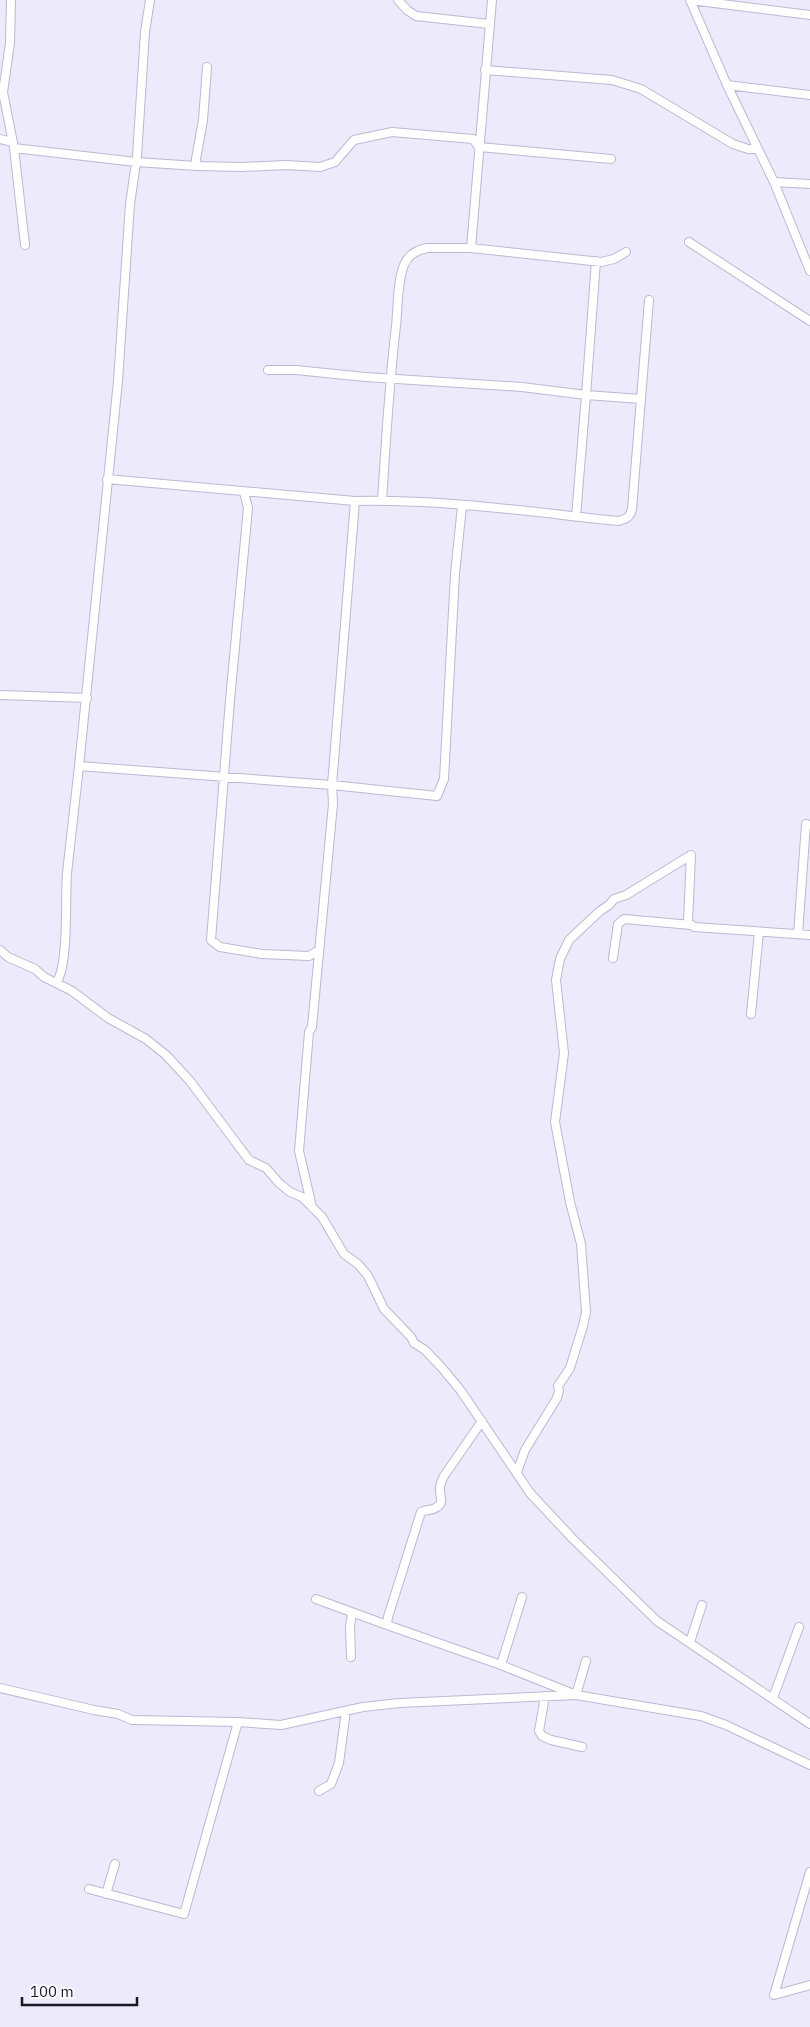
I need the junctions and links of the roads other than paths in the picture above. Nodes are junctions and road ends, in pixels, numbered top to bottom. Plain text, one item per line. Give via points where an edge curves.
1 (11, 0) edge
2 (150, 0) edge
3 (398, 0) edge
4 (492, 0) edge
5 (690, 0) edge
6 (810, 16) edge
7 (489, 24) junction
8 (0, 40) edge
9 (10, 43) junction
10 (208, 67) dead end
11 (485, 70) junction
12 (728, 86) junction
13 (810, 95) edge
14 (6, 106) junction
15 (0, 112) edge
16 (0, 139) edge
17 (13, 145) junction
18 (479, 147) junction
19 (758, 149) junction
20 (612, 159) dead end
21 (136, 162) junction
22 (197, 166) junction
23 (774, 182) junction
24 (810, 184) edge
25 (689, 242) dead end
26 (25, 245) dead end
27 (470, 248) junction
28 (626, 252) dead end
29 (596, 261) junction
30 (810, 271) edge
31 (649, 300) dead end
32 (810, 321) edge
33 (268, 370) dead end
34 (390, 379) junction
35 (586, 395) junction
36 (641, 399) junction
37 (107, 480) junction
38 (244, 492) junction
39 (382, 500) junction
40 (355, 501) junction
41 (462, 506) junction
42 (576, 517) junction
43 (0, 695) edge
44 (87, 698) junction
45 (79, 766) junction
46 (223, 776) junction
47 (332, 785) junction
48 (810, 825) edge
49 (691, 925) junction
50 (759, 932) junction
51 (798, 934) junction
52 (810, 935) edge
53 (0, 950) edge
54 (319, 950) junction
55 (613, 958) dead end
56 (56, 983) junction
57 (751, 1014) dead end
58 (312, 1207) junction
59 (482, 1421) junction
60 (517, 1472) junction
61 (522, 1597) dead end
62 (316, 1600) dead end
63 (702, 1605) dead end
64 (352, 1614) junction
65 (387, 1625) junction
66 (799, 1627) dead end
67 (690, 1642) junction
68 (351, 1657) dead end
69 (586, 1661) dead end
70 (501, 1665) junction
71 (0, 1688) edge
72 (576, 1695) junction
73 (545, 1696) junction
74 (773, 1698) junction
75 (346, 1711) junction
76 (238, 1722) junction
77 (810, 1724) edge
78 (582, 1747) dead end
79 (810, 1764) edge
80 (319, 1791) dead end
81 (115, 1864) dead end
82 (810, 1872) edge
83 (89, 1889) dead end
84 (106, 1894) junction
85 (810, 1985) edge

1 - 9 street
2 - 21 street
3 - 7 street via 416,16
4 - 7 street
5 - 6 street
5 - 12 street
7 - 11 street
8 - 9 street
9 - 14 street via 3,92
10 - 22 street
11 - 18 street
11 - 19 street via 628,83 734,144
12 - 13 street
12 - 19 street
14 - 15 street
14 - 17 street
16 - 17 street
17 - 21 street
17 - 26 street
18 - 20 street
18 - 22 street via 473,139 392,132 354,140 335,162 320,167
18 - 27 street
19 - 23 street
21 - 22 street
21 - 37 street
23 - 24 street
23 - 30 street
25 - 32 street
27 - 29 street
27 - 34 street via 420,249 405,263
28 - 29 street via 614,259
29 - 35 street
31 - 36 street
33 - 34 street
34 - 35 street via 522,387
34 - 39 street
35 - 36 street
35 - 42 street
36 - 42 street via 630,516 625,520
37 - 38 street
37 - 44 street
38 - 40 street
38 - 46 street via 248,508
39 - 40 street
39 - 41 street
40 - 47 street
41 - 42 street
41 - 47 street via 441,789 437,796
43 - 44 street
44 - 45 street
45 - 46 street
45 - 56 street via 67,874 63,952 60,977
46 - 47 street
46 - 54 street via 211,940 220,947 280,955 309,956
47 - 54 street
48 - 51 street via 806,824
49 - 50 street
49 - 55 street via 624,919 618,924
49 - 60 street via 688,922 691,855 614,899 569,940 560,959 556,980 564,1053 555,1122 581,1244 586,1312 570,1368 558,1386 557,1398 525,1450
50 - 51 street
50 - 57 street
51 - 52 street
53 - 56 street
54 - 58 street via 299,1151
56 - 58 street via 166,1055 190,1081 249,1160 266,1168 278,1183
58 - 59 street via 344,1254 368,1276 384,1309 414,1344 425,1350 443,1369
59 - 60 street
59 - 65 street via 444,1476 440,1485 440,1506 421,1512
60 - 67 street via 530,1493 635,1601 657,1621
61 - 70 street
62 - 64 street
63 - 67 street
64 - 65 street
64 - 68 street
65 - 70 street
66 - 74 street
67 - 74 street
69 - 72 street
70 - 72 street
71 - 76 street via 118,1714 132,1720
72 - 73 street
72 - 79 street via 701,1716
73 - 75 street via 400,1703
73 - 78 street via 539,1731 542,1736
74 - 77 street
75 - 76 street via 281,1725
75 - 80 street via 339,1763 332,1784
76 - 84 street via 184,1914
81 - 84 street
82 - 85 street via 774,1995
83 - 84 street

